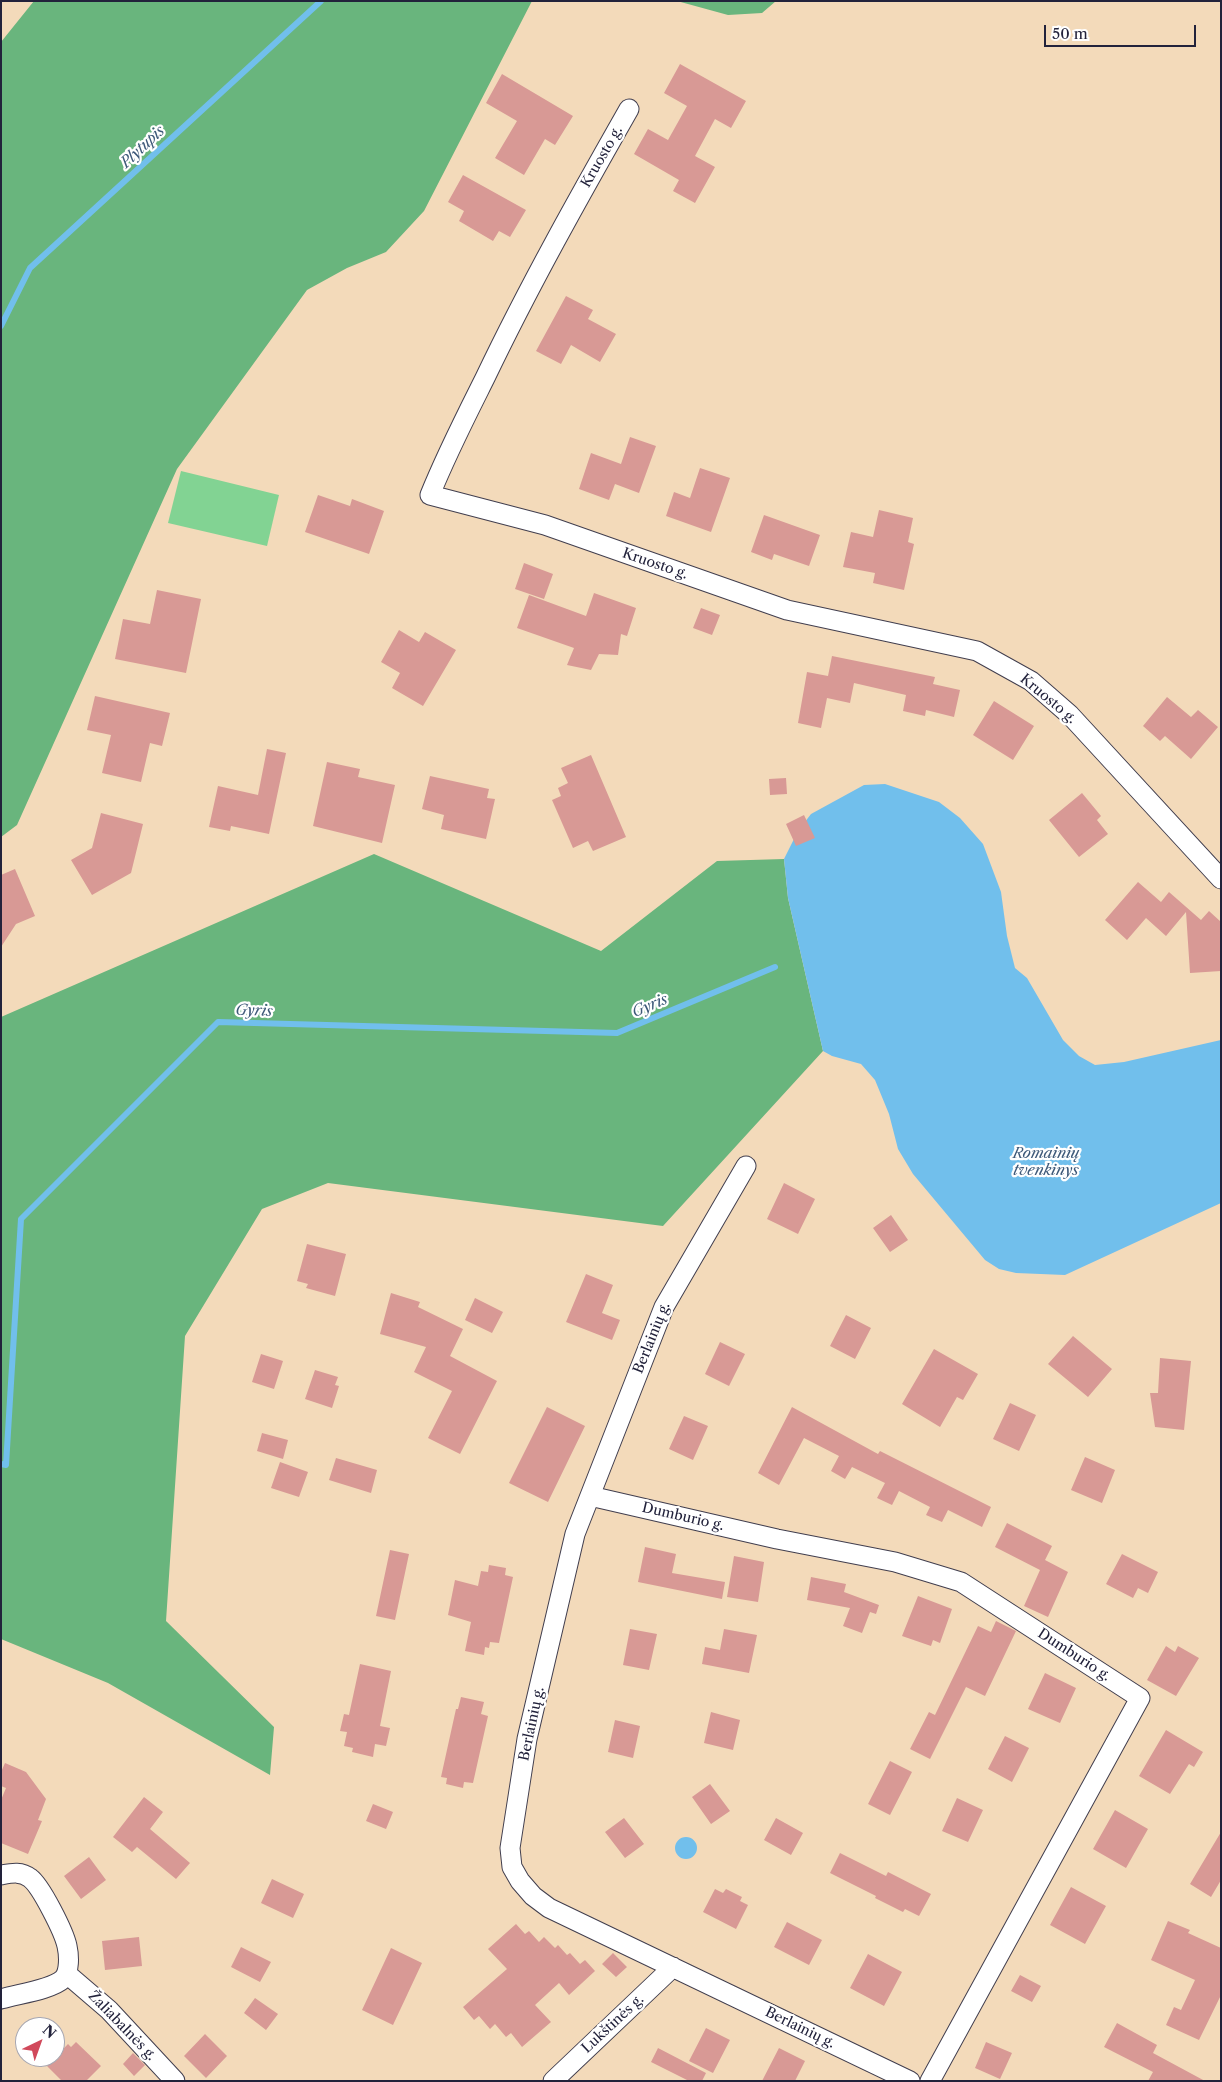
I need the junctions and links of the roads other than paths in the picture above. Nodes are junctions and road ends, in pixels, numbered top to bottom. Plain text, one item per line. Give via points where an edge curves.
1 (629, 109) dead end
2 (1221, 879) edge
3 (746, 1166) dead end
4 (590, 1496) junction
5 (1, 1875) edge
6 (673, 1967) junction
7 (67, 1974) junction
8 (1, 1999) edge
9 (175, 2081) edge
10 (553, 2081) edge
11 (910, 2081) edge
12 (930, 2081) edge

1 - 2 street, Kruosto g. via 506,333 430,495 545,526 787,610 977,651 1030,681 1070,715
3 - 4 street, Berlainių g. via 664,1307
4 - 6 street, Berlainių g. via 574,1534 527,1740 510,1848 512,1867 533,1896 549,1908
4 - 12 street, Dumburio g. via 895,1562 961,1582 1140,1698
5 - 7 street via 18,1872 30,1878 42,1892 67,1945
6 - 10 street, Lukštinės g.
6 - 11 street, Berlainių g.
7 - 8 street via 53,1985
7 - 9 street, Žaliabalnės g. via 109,2010

